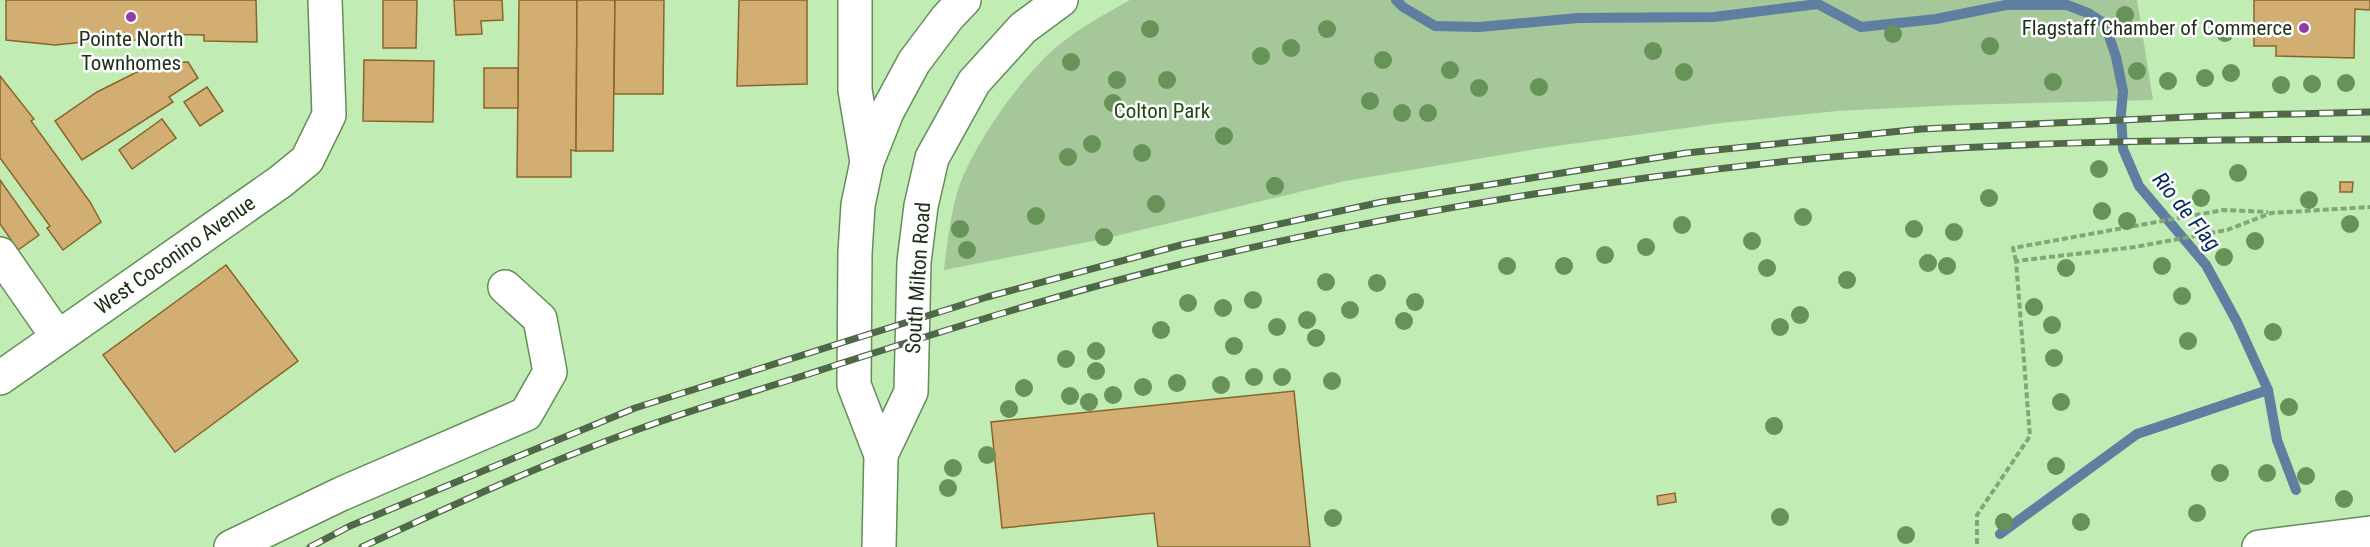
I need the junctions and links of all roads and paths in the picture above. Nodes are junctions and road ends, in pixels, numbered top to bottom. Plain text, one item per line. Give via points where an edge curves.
1 (326, 0) edge
2 (855, 0) edge
3 (964, 0) edge
4 (1061, 0) edge
5 (867, 162) junction
6 (2370, 207) edge
7 (2271, 213) junction
8 (0, 254) edge
9 (2016, 261) junction
10 (505, 287) dead end
11 (57, 336) junction
12 (0, 378) edge
13 (881, 456) junction
14 (2370, 533) edge
15 (1977, 544) dead end
16 (231, 547) edge
17 (879, 547) edge
18 (2259, 547) edge

1 - 11 main road, West Coconino Avenue via 329,114 307,160
2 - 5 main road via 855,90
3 - 5 main road, South Milton Road via 914,62 887,112
4 - 13 main road, South Milton Road via 1023,28 974,82 932,158 914,261 911,392
5 - 13 main road, South Milton Road via 858,205 855,253 854,385
6 - 7 path
7 - 9 path via 2227,230 2135,247
7 - 9 path via 2223,210 2013,248
8 - 11 main road
9 - 15 path via 2030,436 1977,515
10 - 16 main road via 540,319 550,372 526,414 341,494
11 - 12 main road, West Coconino Avenue
13 - 17 main road, South Milton Road
14 - 18 main road

